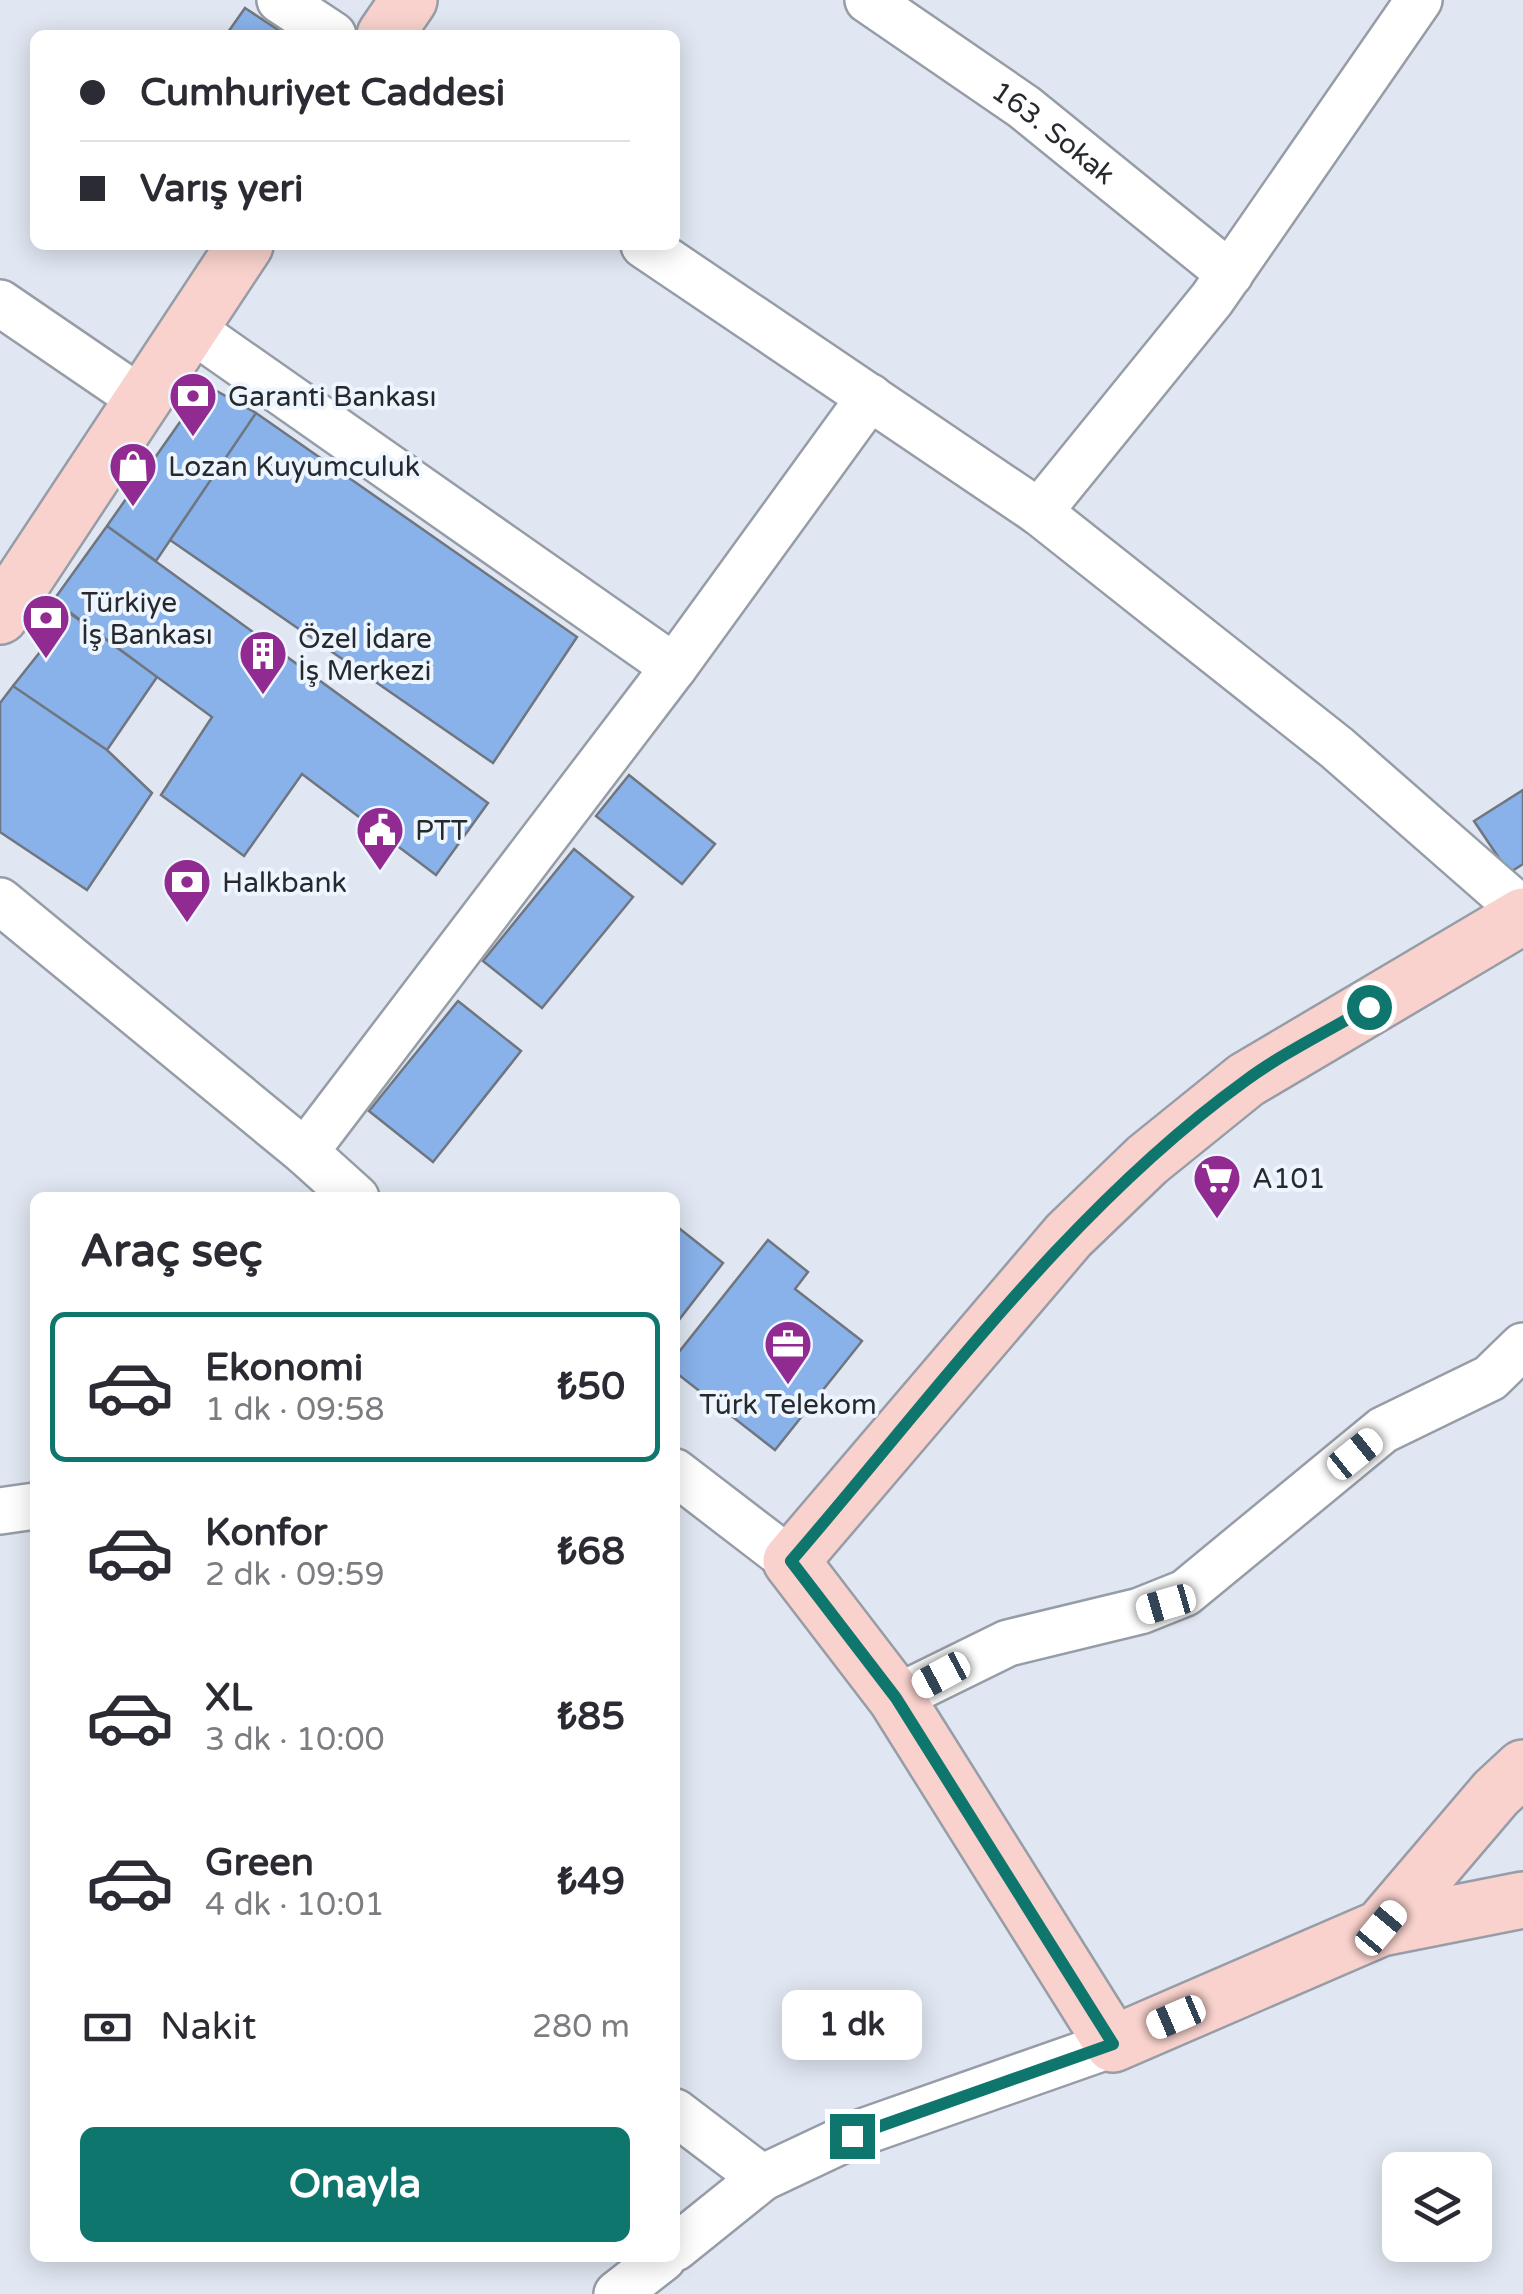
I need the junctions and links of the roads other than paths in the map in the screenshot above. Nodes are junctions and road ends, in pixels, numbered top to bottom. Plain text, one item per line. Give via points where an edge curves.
1 (280, 0) edge
2 (409, 0) edge
3 (868, 0) edge
4 (1419, 0) edge
5 (325, 30) edge
6 (388, 30) edge
7 (242, 250) edge
8 (651, 250) edge
9 (1230, 274) junction
10 (0, 303) edge
11 (190, 328) junction
12 (870, 397) junction
13 (142, 400) junction
14 (1038, 512) junction
15 (0, 616) edge
16 (674, 667) junction
17 (0, 901) edge
18 (1523, 914) edge
19 (305, 1152) junction
20 (349, 1192) edge
21 (1523, 1346) edge
22 (681, 1489) edge
23 (30, 1507) edge
24 (0, 1511) edge
25 (791, 1561) junction
26 (896, 1698) junction
27 (1523, 1768) edge
28 (1523, 1900) edge
29 (1381, 1928) junction
30 (1113, 2044) junction
31 (680, 2116) edge
32 (762, 2178) junction
33 (680, 2244) edge
34 (658, 2262) edge
35 (617, 2294) edge

1 - 5 street
2 - 6 street
3 - 9 street, 163. Sokak via 1024,106
4 - 9 street
7 - 11 street
8 - 12 street
9 - 14 street
10 - 13 street
11 - 13 street
11 - 16 street
12 - 14 street
12 - 16 street
13 - 15 street
14 - 18 street via 1337,748
16 - 19 street
17 - 19 street
18 - 25 street via 1246,1080 1148,1160 1069,1235
19 - 20 street
21 - 26 street via 1490,1378 1384,1430 1185,1593 1008,1644
22 - 25 street
23 - 24 street
25 - 26 street
26 - 30 street
27 - 29 street
28 - 29 street
29 - 30 street
30 - 32 street via 852,2136
31 - 32 street
32 - 33 street
34 - 35 street

